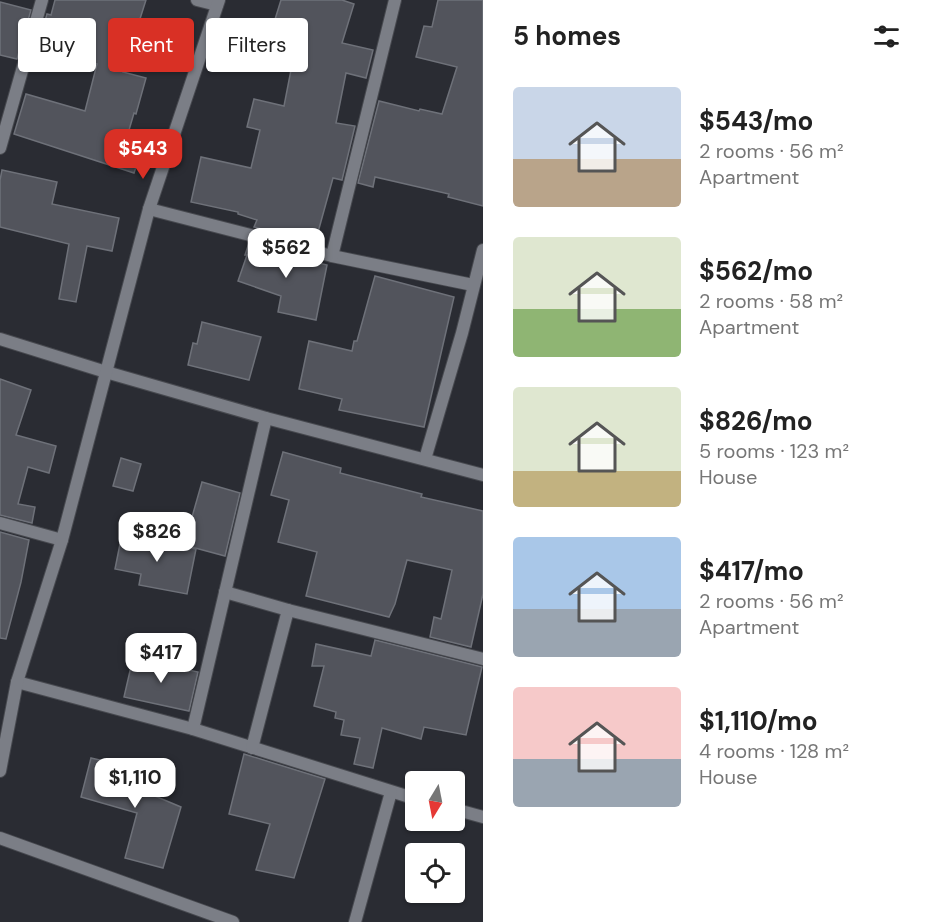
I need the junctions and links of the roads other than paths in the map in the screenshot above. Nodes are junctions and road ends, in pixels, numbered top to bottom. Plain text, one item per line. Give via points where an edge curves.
1 (42, 0) edge
2 (196, 0) edge
3 (395, 0) edge
4 (218, 3) edge
5 (0, 148) edge
6 (149, 209) junction
7 (483, 250) edge
8 (332, 255) junction
9 (473, 285) junction
10 (0, 339) edge
11 (106, 372) junction
12 (266, 418) junction
13 (425, 459) junction
14 (483, 475) edge
15 (0, 523) edge
16 (62, 540) junction
17 (225, 592) junction
18 (288, 610) junction
19 (483, 658) edge
20 (18, 682) junction
21 (192, 729) junction
22 (252, 748) junction
23 (0, 771) edge
24 (391, 792) junction
25 (405, 796) edge
26 (465, 812) edge
27 (483, 817) edge
28 (0, 837) edge
29 (233, 922) edge
30 (356, 922) edge

1 - 5 street
2 - 4 street
3 - 8 street
4 - 6 street
6 - 8 street
6 - 11 street
7 - 9 street
8 - 9 street
9 - 13 street
10 - 11 street
11 - 12 street
11 - 16 street
12 - 13 street
12 - 17 street
13 - 14 street
15 - 16 street
16 - 20 street
17 - 18 street
17 - 21 street
18 - 19 street
18 - 22 street
20 - 21 street
20 - 23 street
21 - 22 street
22 - 24 street
24 - 25 street
24 - 30 street
26 - 27 street
28 - 29 street

